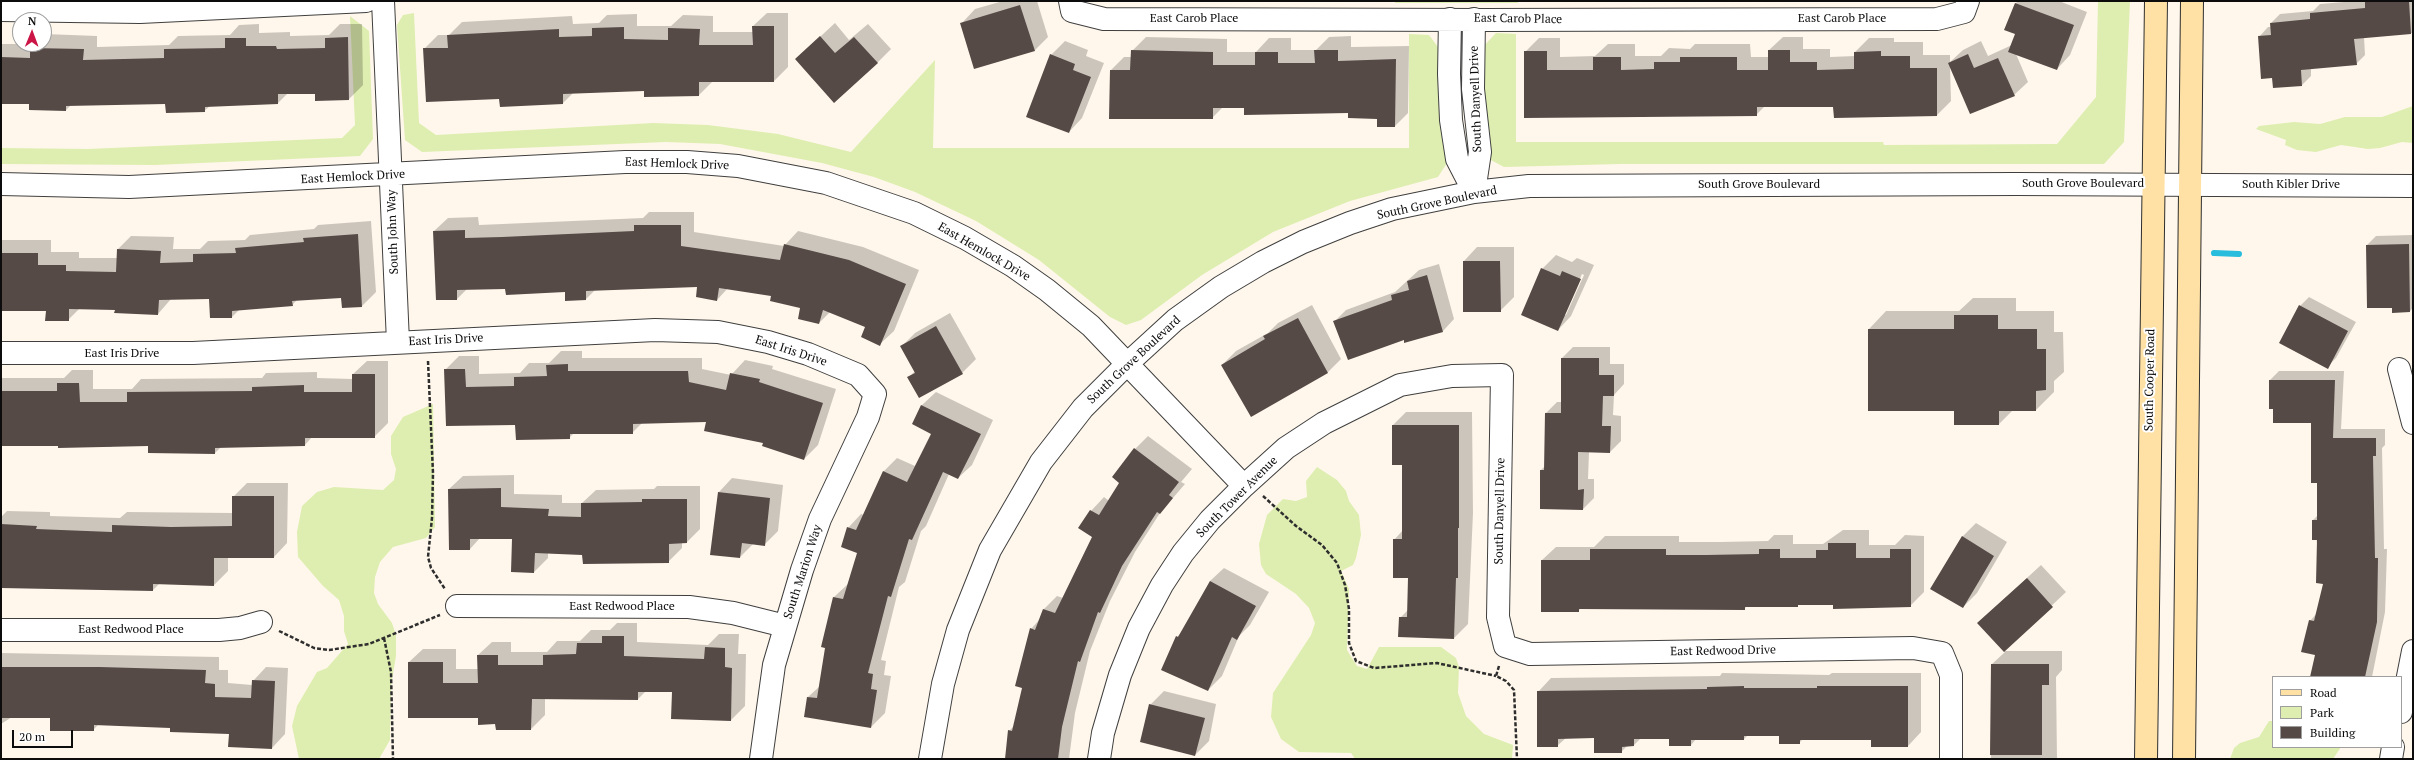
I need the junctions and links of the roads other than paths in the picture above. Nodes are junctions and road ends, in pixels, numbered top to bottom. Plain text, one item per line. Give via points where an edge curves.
1 (366, 1) edge
2 (383, 1) edge
3 (2156, 1) edge
4 (2192, 1) edge
5 (1071, 6) edge
6 (1966, 6) edge
7 (1, 10) edge
8 (1450, 19) junction
9 (1474, 19) junction
10 (391, 175) junction
11 (1, 184) edge
12 (2170, 185) junction
13 (2413, 186) edge
14 (1474, 192) junction
15 (398, 342) junction
16 (1, 353) edge
17 (1128, 363) junction
18 (2399, 369) dead end
19 (1502, 375) joint
20 (875, 394) joint
21 (2413, 423) edge
22 (1247, 483) junction
23 (457, 606) road end
24 (260, 622) road end
25 (785, 626) junction
26 (1, 630) edge
27 (1505, 646) joint
28 (2413, 651) edge
29 (2402, 707) edge
30 (2394, 748) edge
31 (761, 759) edge
32 (930, 759) edge
33 (1099, 759) edge
34 (1951, 759) edge
35 (2146, 759) edge
36 (2184, 759) edge
37 (2391, 759) edge

1 - 7 street via 140,12
2 - 10 street, South John Way
3 - 12 main road, South Cooper Road
4 - 12 main road, South Cooper Road
5 - 8 street, East Carob Place via 1104,19
6 - 9 street, East Carob Place via 1937,19
8 - 9 street, East Carob Place
8 - 14 street, South Danyell Drive via 1449,74 1457,159
9 - 14 street, South Danyell Drive via 1473,89 1480,152
10 - 11 street, East Hemlock Drive via 129,187
10 - 15 street, South John Way
10 - 17 street, East Hemlock Drive via 625,162 687,162 738,166 826,183 914,213 965,238 1013,266 1091,326
12 - 13 street, South Kibler Drive
12 - 14 street, South Grove Boulevard via 1581,185 1529,186
12 - 35 main road, South Cooper Road
12 - 36 main road, South Cooper Road
14 - 17 street, South Grove Boulevard via 1392,209 1303,242 1262,262 1175,320
15 - 16 street, East Iris Drive via 138,354
15 - 20 street, East Iris Drive via 655,330 718,332 768,342 808,354 858,375
17 - 22 street, East Hemlock Drive
17 - 32 street, South Grove Boulevard via 1082,408 1041,462 990,550 956,638 943,684
18 - 21 street
19 - 22 street, South Tower Avenue via 1452,376 1400,385 1324,423 1286,448
19 - 27 street, South Danyell Drive via 1498,617
20 - 25 street, South Marion Way via 868,417 820,519
22 - 33 street, South Tower Avenue via 1210,520 1183,553 1142,622 1120,675 1103,733
23 - 25 street, East Redwood Place via 689,607 733,612
24 - 26 street, East Redwood Place via 240,628 219,630
25 - 31 street, South Marion Way via 774,665
27 - 34 street, East Redwood Drive via 1530,654 1913,648 1942,653 1951,675
28 - 29 street
30 - 37 street

